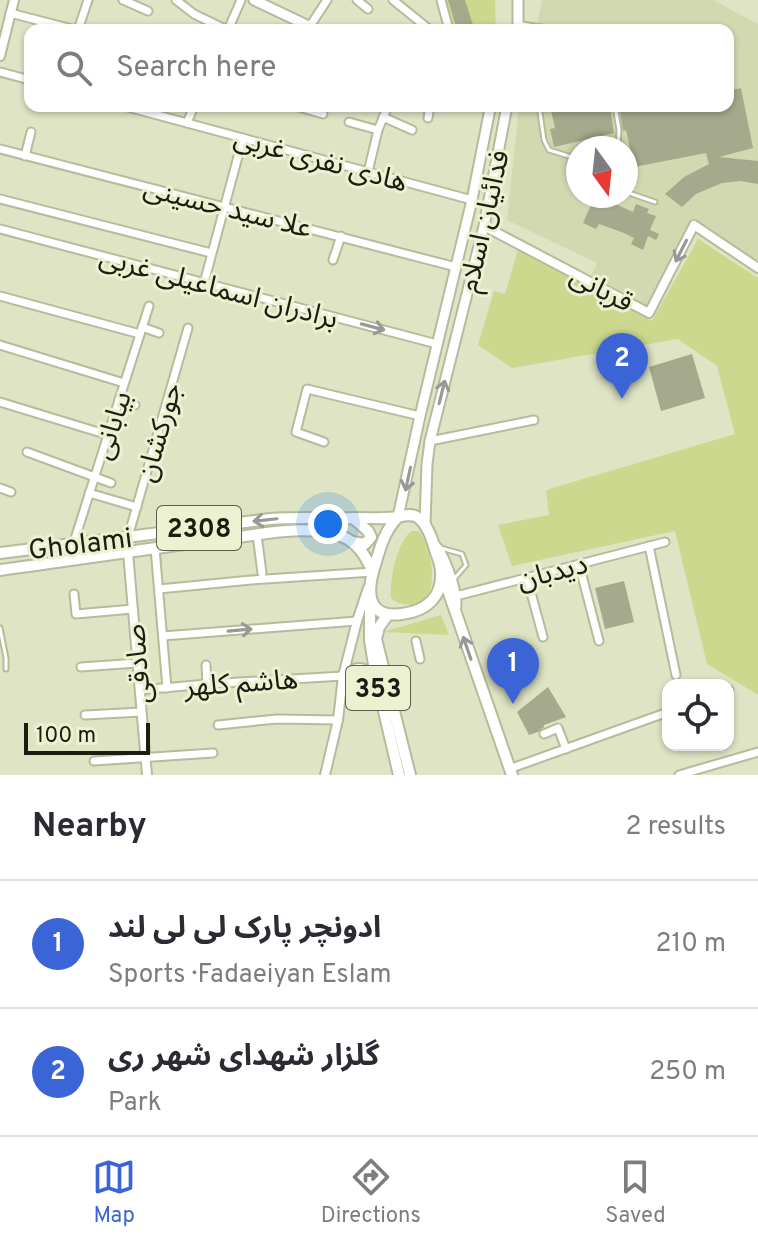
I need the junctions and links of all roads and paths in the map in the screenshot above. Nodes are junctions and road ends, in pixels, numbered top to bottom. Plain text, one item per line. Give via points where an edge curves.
1 (14, 0) edge
2 (88, 0) edge
3 (123, 0) edge
4 (176, 0) edge
5 (241, 0) edge
6 (254, 0) edge
7 (327, 0) edge
8 (357, 0) edge
9 (393, 0) edge
10 (441, 0) edge
11 (518, 0) edge
12 (368, 9) dead end
13 (148, 11) dead end
14 (10, 13) junction
15 (53, 24) edge
16 (79, 24) edge
17 (215, 24) edge
18 (230, 24) edge
19 (305, 24) edge
20 (316, 24) edge
21 (423, 24) edge
22 (447, 24) edge
23 (518, 24) edge
24 (3, 28) edge
25 (0, 56) edge
26 (0, 72) edge
27 (24, 78) edge
28 (146, 112) edge
29 (192, 112) edge
30 (316, 112) edge
31 (384, 112) edge
32 (429, 112) edge
33 (486, 112) edge
34 (505, 112) edge
35 (540, 112) edge
36 (616, 112) edge
37 (323, 114) dead end
38 (383, 117) junction
39 (428, 118) dead end
40 (349, 122) dead end
41 (187, 123) junction
42 (378, 130) junction
43 (412, 130) dead end
44 (486, 130) junction
45 (503, 131) junction
46 (31, 132) dead end
47 (619, 136) edge
48 (243, 138) junction
49 (0, 149) edge
50 (566, 155) edge
51 (25, 156) junction
52 (368, 172) junction
53 (638, 196) edge
54 (0, 199) edge
55 (472, 200) junction
56 (655, 202) dead end
57 (225, 206) junction
58 (484, 226) junction
59 (0, 229) edge
60 (341, 236) junction
61 (211, 253) junction
62 (333, 260) dead end
63 (456, 267) junction
64 (758, 268) edge
65 (204, 283) junction
66 (0, 296) edge
67 (149, 306) dead end
68 (188, 328) dead end
69 (141, 331) junction
70 (159, 333) dead end
71 (437, 344) junction
72 (0, 345) edge
73 (124, 383) junction
74 (119, 399) junction
75 (0, 402) edge
76 (135, 405) dead end
77 (420, 416) junction
78 (534, 420) dead end
79 (108, 435) junction
80 (430, 441) junction
81 (324, 442) dead end
82 (27, 452) dead end
83 (94, 477) junction
84 (111, 483) dead end
85 (0, 488) edge
86 (11, 492) dead end
87 (89, 493) junction
88 (137, 507) junction
89 (398, 517) junction
90 (353, 518) junction
91 (425, 524) junction
92 (257, 535) junction
93 (128, 537) junction
94 (431, 540) junction
95 (352, 542) junction
96 (665, 542) dead end
97 (73, 545) junction
98 (649, 546) junction
99 (155, 548) junction
100 (441, 548) junction
101 (128, 552) junction
102 (0, 553) edge
103 (579, 564) junction
104 (0, 570) edge
105 (441, 571) junction
106 (373, 572) junction
107 (262, 573) dead end
108 (527, 578) junction
109 (452, 582) junction
110 (370, 583) junction
111 (159, 589) junction
112 (74, 594) dead end
113 (456, 596) junction
114 (370, 600) junction
115 (133, 609) junction
116 (455, 613) junction
117 (387, 616) junction
118 (357, 621) junction
119 (0, 628) edge
120 (163, 636) junction
121 (543, 637) dead end
122 (416, 641) dead end
123 (599, 641) dead end
124 (420, 659) dead end
125 (137, 663) junction
126 (206, 665) dead end
127 (81, 667) dead end
128 (6, 669) dead end
129 (676, 675) dead end
130 (343, 676) junction
131 (376, 677) junction
132 (207, 684) junction
133 (387, 686) junction
134 (167, 688) junction
135 (140, 690) junction
136 (141, 712) junction
137 (662, 714) edge
138 (85, 715) dead end
139 (338, 720) junction
140 (218, 725) dead end
141 (544, 734) dead end
142 (566, 749) junction
143 (758, 752) edge
144 (213, 753) dead end
145 (145, 757) junction
146 (94, 761) dead end
147 (510, 772) edge
148 (147, 775) edge
149 (325, 775) edge
150 (399, 775) edge
151 (410, 775) edge
152 (679, 775) edge

1 - 14 street
2 - 16 street
3 - 13 street
4 - 17 street
5 - 18 street
6 - 19 main road
7 - 20 street
8 - 12 street
9 - 21 street
10 - 22 street
11 - 23 main road
14 - 15 street
14 - 24 street
24 - 25 street
26 - 27 street
28 - 41 street, هادی نفری غربی
29 - 41 street
30 - 37 street
31 - 38 street
32 - 39 street
33 - 44 main road, فدائیان اسلام
34 - 45 main road, فدائیان اسلام
35 - 50 lane via 549,150
36 - 47 lane
38 - 42 street
38 - 43 street
40 - 42 street
41 - 48 street, هادی نفری غربی
42 - 52 street
44 - 45 main road via 496,125
44 - 55 main road, فدائیان اسلام
45 - 58 main road, فدائیان اسلام
46 - 51 street
48 - 52 street, هادی نفری غربی
48 - 57 street
49 - 51 street, علا سید حسینی
51 - 57 street, علا سید حسینی
52 - 55 street, هادی نفری غربی
53 - 56 lane
54 - 61 street
55 - 63 main road, فدائیان اسلام
57 - 60 street, علا سید حسینی
57 - 61 street
64 -> 58 street, قربانی via 694,225 649,313
80 -> 58 main road, فدائیان اسلام
59 - 65 street, برادران اسماعیلی غربی
60 - 62 street
60 - 63 street, علا سید حسینی
61 - 65 street
63 - 71 main road, فدائیان اسلام
65 -> 71 street, برادران اسماعیلی غربی
66 - 69 street
67 - 69 street, بیابانی
68 - 88 street, جورکشان
69 - 70 street
69 - 73 street, بیابانی
71 - 77 main road, فدائیان اسلام
72 - 73 street
73 - 74 street, بیابانی
74 - 76 street
74 - 79 street, بیابانی
75 - 79 street
77 - 81 street via 307,389 296,432
77 -> 89 main road, فدائیان اسلام
78 - 80 street
79 - 83 street, بیابانی
80 - 91 main road, فدائیان اسلام
82 - 83 street
83 - 84 street
83 - 87 street, بیابانی
85 - 86 street
87 - 88 street
87 - 97 street, بیابانی
88 - 93 street, جورکشان
89 - 90 main road, Gholami / 2308
89 - 91 main road via 416,516
89 - 106 main road via 383,538
90 -> 93 main road, Gholami / 2308 via 270,519
90 - 95 main road via 371,537 365,544
91 - 94 main road
92 - 95 main road, Gholami / 2308 via 306,530
92 - 99 main road, Gholami / 2308
92 - 107 street
93 - 97 main road, Gholami / 2308
94 - 100 street
94 - 105 main road
95 - 106 main road
96 - 98 street, دیدبان
97 - 102 main road, Gholami / 2308
98 - 103 street, دیدبان
98 - 129 street
99 - 101 main road, Gholami / 2308
99 - 111 street
100 - 109 street
100 - 109 lane via 462,554 466,565
101 - 104 main road, Gholami / 2308
101 - 115 street, صادقی
103 - 108 street, دیدبان
103 - 123 street
105 - 116 main road
105 - 117 main road via 432,603 416,613
106 - 110 main road
106 - 111 street
108 - 113 street, دیدبان
108 - 121 street
109 - 113 street
110 - 114 main road
110 - 118 street
111 - 120 street
112 - 115 street via 76,614
113 - 116 street
114 - 117 main road
114 - 131 main road, 353
115 - 125 street, صادقی
147 -> 116 main road
117 - 133 main road, 353 via 376,639
120 -> 118 street
118 - 130 street
119 - 128 lane
120 - 134 street
122 - 124 street
125 - 127 street
125 - 135 street, صادقی
126 - 132 street
130 - 131 main road via 364,668
130 - 132 street, هاشم کلهر
130 - 139 street
131 - 133 main road
131 - 150 main road, 353
132 - 134 street, هاشم کلهر
133 - 151 main road, 353
134 - 135 street, هاشم کلهر
135 - 136 street, صادقی
136 - 138 street
136 - 145 street, صادقی
137 - 142 street
139 - 140 street
139 - 149 street
141 - 142 street via 558,728
142 - 147 street
143 - 152 street
144 - 145 street
145 - 146 street
145 - 148 street, صادقی

